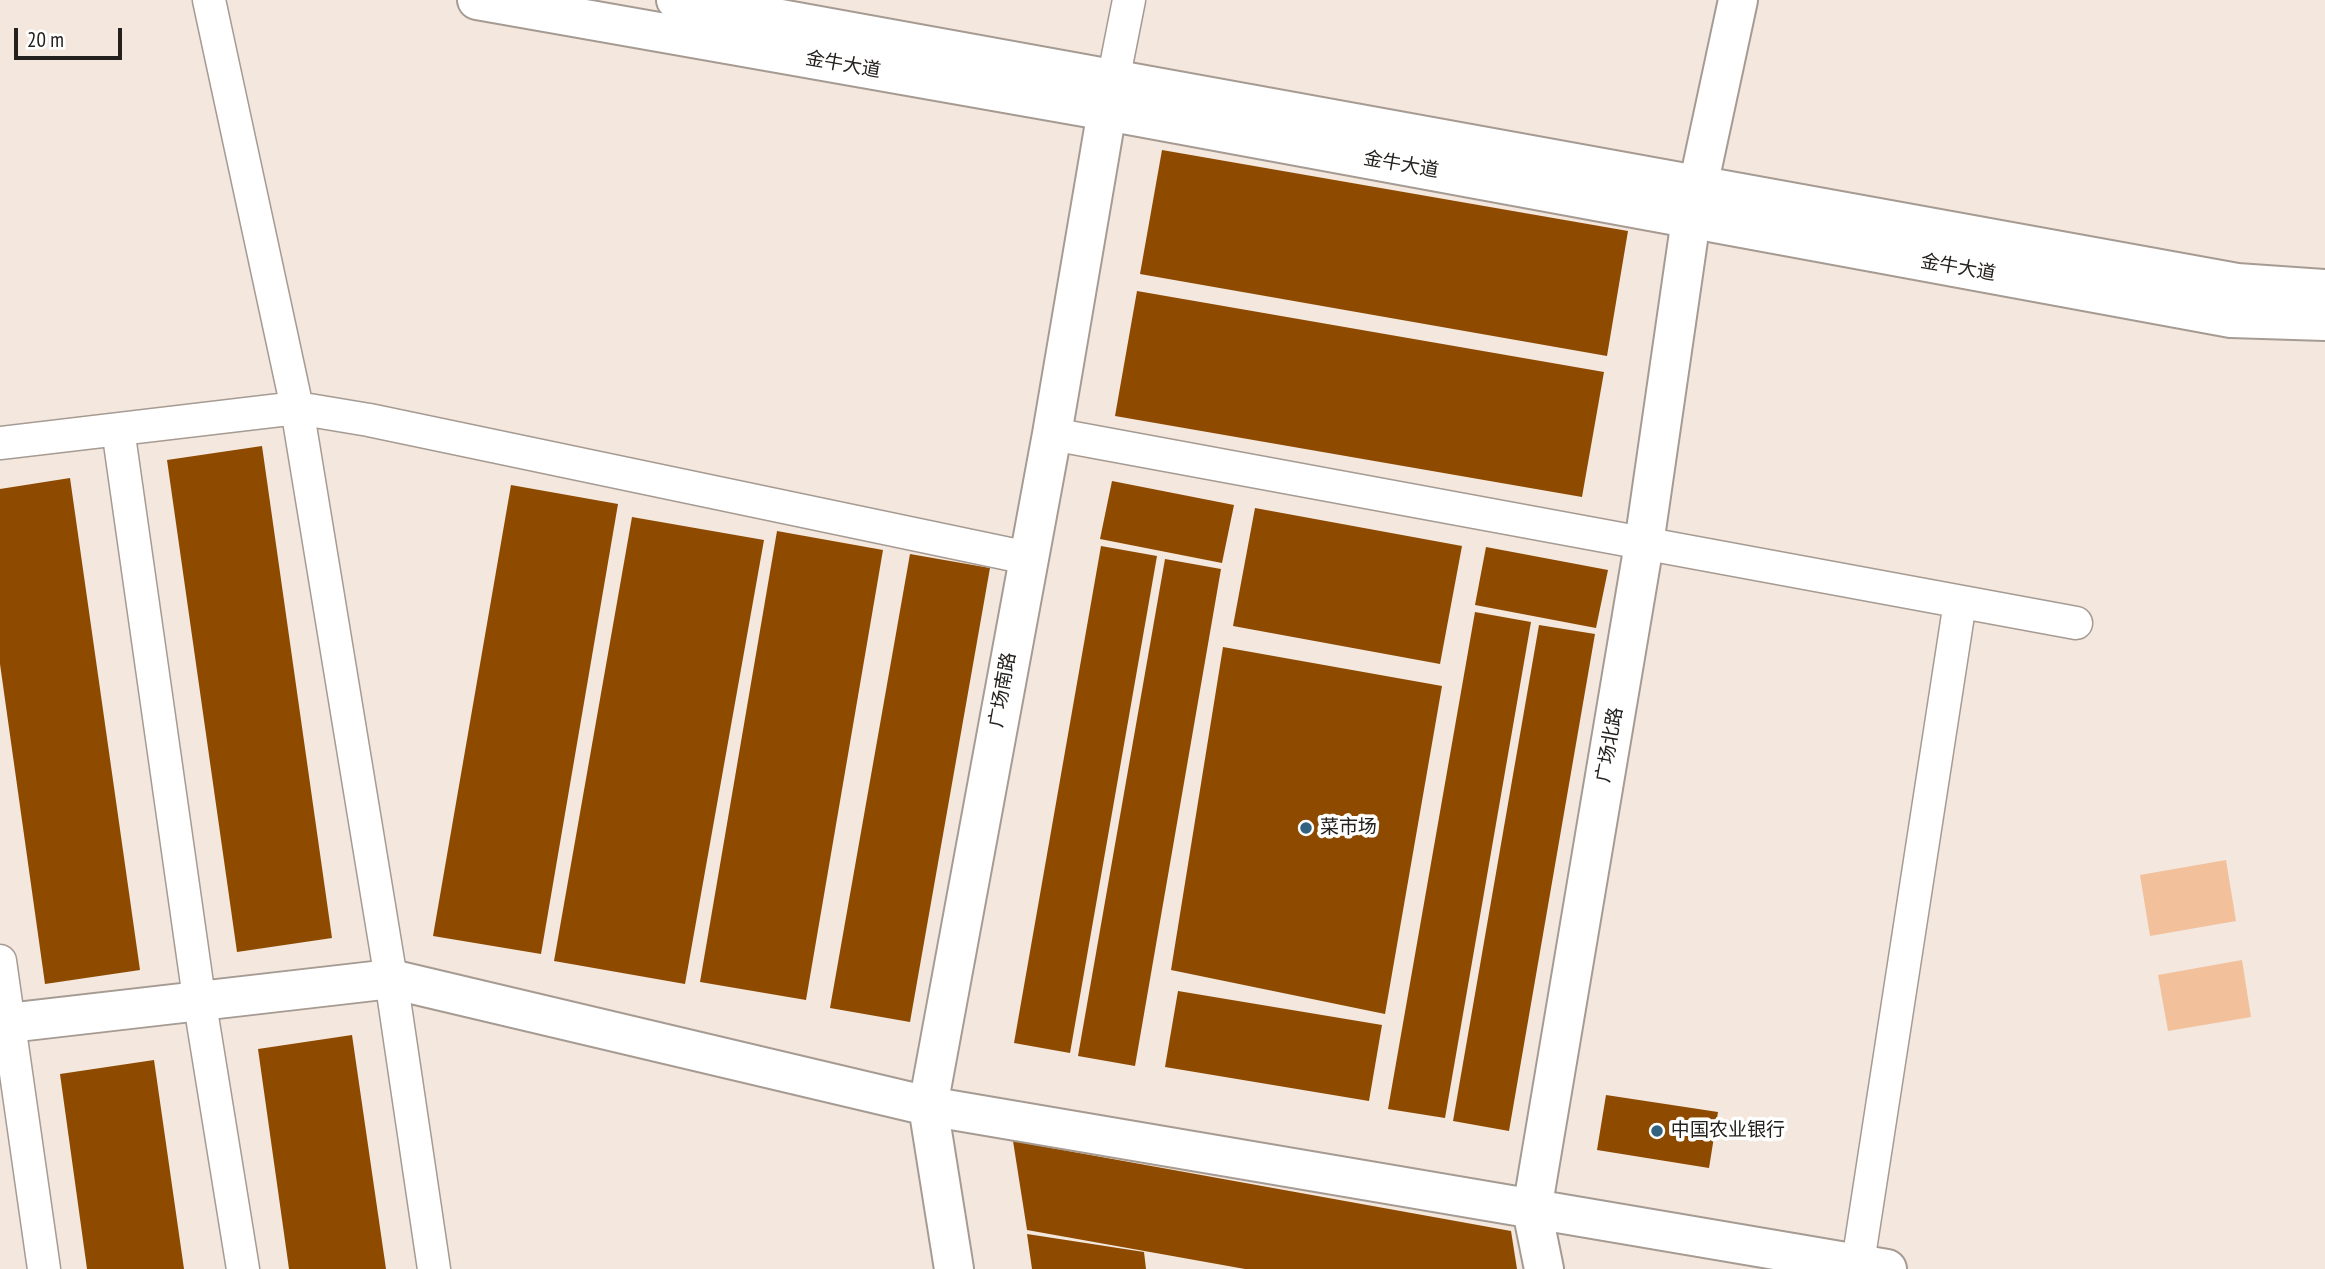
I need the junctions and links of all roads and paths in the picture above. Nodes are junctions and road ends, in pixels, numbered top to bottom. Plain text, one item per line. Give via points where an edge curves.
1 (209, 0) edge
2 (477, 0) edge
3 (676, 0) edge
4 (1129, 0) edge
5 (1738, 0) edge
6 (1110, 96) junction
7 (1695, 201) junction
8 (2325, 289) edge
9 (2325, 321) edge
10 (297, 408) junction
11 (118, 429) junction
12 (1052, 434) junction
13 (0, 443) edge
14 (1644, 544) junction
15 (1028, 558) junction
16 (1961, 602) junction
17 (2076, 623) dead end
18 (0, 961) edge
19 (391, 979) junction
20 (199, 998) junction
21 (5, 1023) edge
22 (928, 1106) junction
23 (1532, 1210) junction
24 (1867, 1268) edge
25 (44, 1269) edge
26 (243, 1269) edge
27 (434, 1269) edge
28 (954, 1269) edge
29 (1544, 1269) edge

1 - 10 street
2 - 6 street, 金牛大道
3 - 6 street, 金牛大道
4 - 6 street
5 - 7 street, 广场北路
6 - 7 street, 金牛大道
6 - 12 street, 广场南路
7 - 8 street, 金牛大道 via 2237,283
7 - 9 street, 金牛大道 via 2231,317
7 - 14 street, 广场北路
10 - 11 street
10 - 15 street
10 - 19 street
11 - 13 street
11 - 20 street
12 - 14 street
12 - 15 street, 广场南路
14 - 16 street
14 - 23 street, 广场北路
15 - 22 street, 广场南路
16 - 17 street
16 - 24 street
18 - 21 street
19 - 20 street
19 - 22 street
19 - 27 street
20 - 21 street
20 - 26 street
21 - 25 street
22 - 23 street
22 - 28 street, 广场南路
23 - 24 street
23 - 29 street, 广场北路

